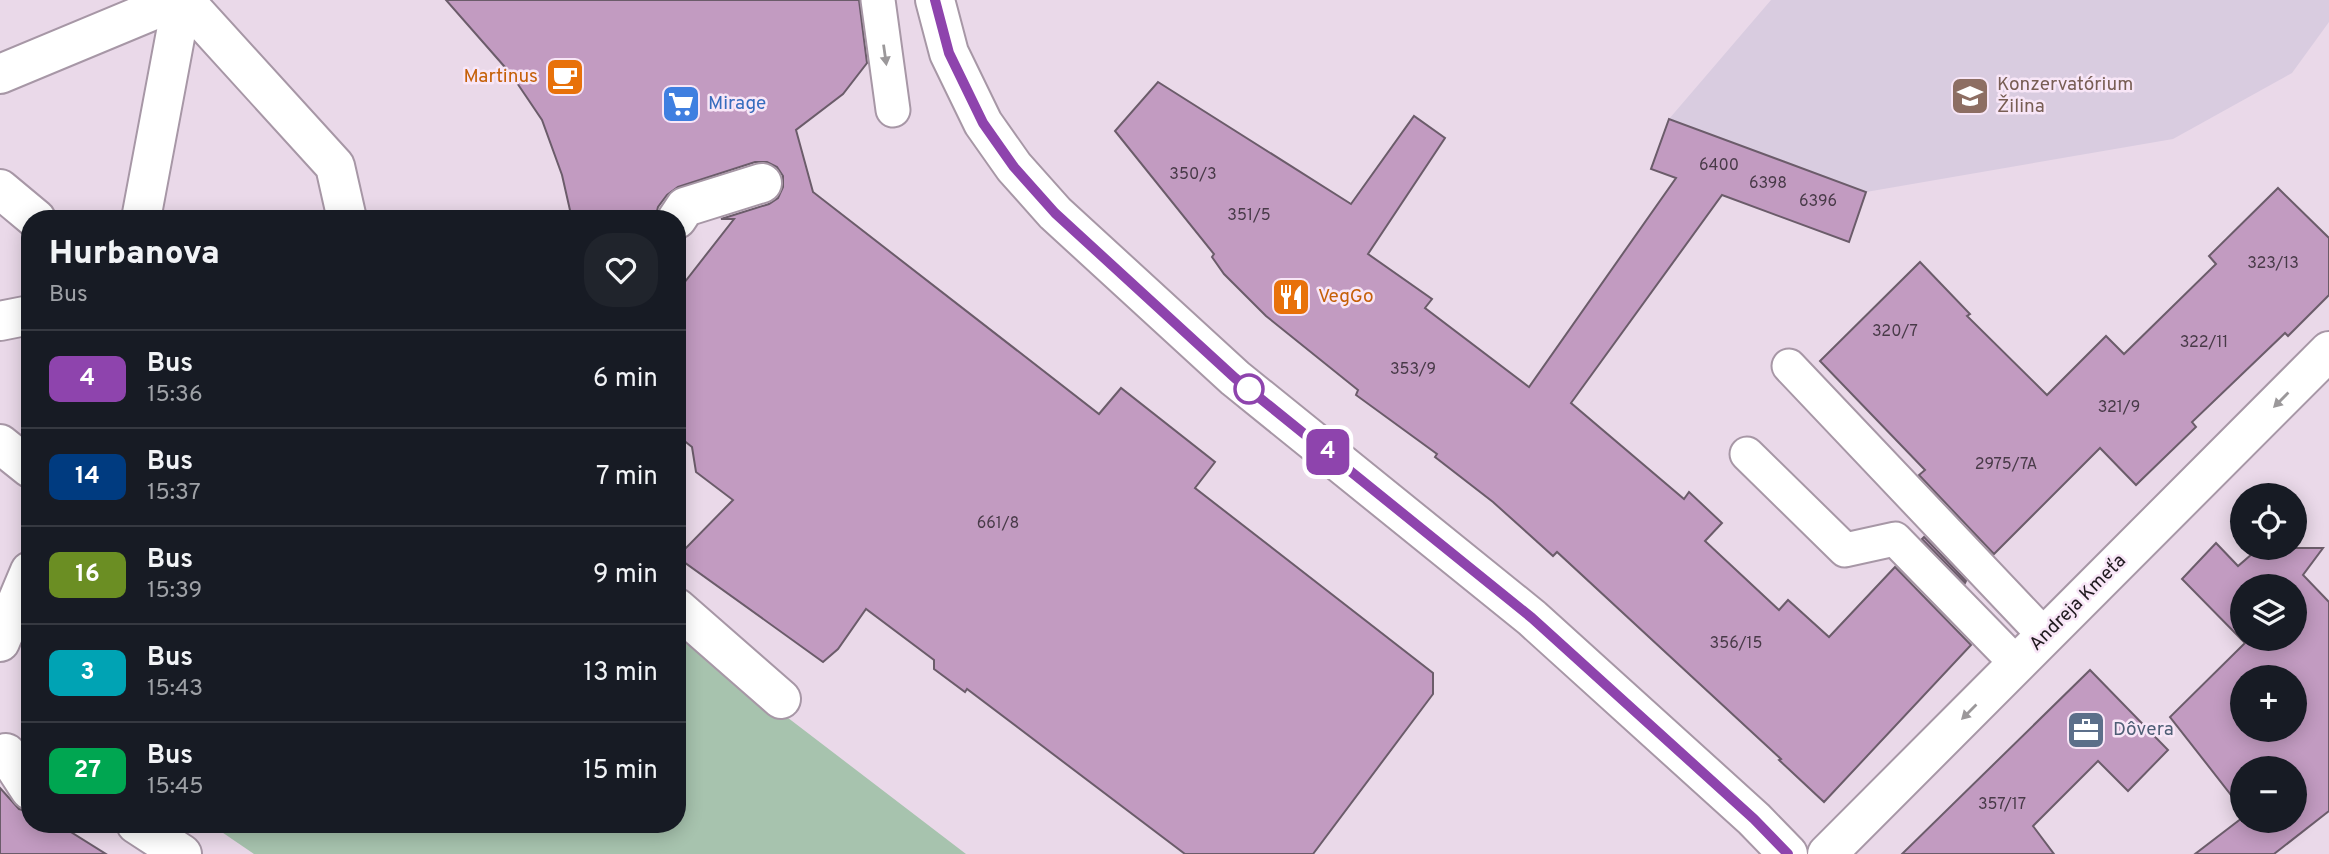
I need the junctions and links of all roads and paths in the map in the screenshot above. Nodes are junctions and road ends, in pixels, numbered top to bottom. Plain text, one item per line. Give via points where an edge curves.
1 (181, 0) edge
2 (878, 0) edge
3 (935, 0) edge
4 (0, 74) edge
5 (893, 110) dead end
6 (762, 183) dead end
7 (0, 189) edge
8 (25, 210) edge
9 (143, 210) edge
10 (345, 210) edge
11 (683, 210) edge
12 (21, 317) edge
13 (0, 321) edge
14 (2329, 351) edge
15 (1789, 366) dead end
16 (0, 444) edge
17 (1747, 454) dead end
18 (21, 461) edge
19 (21, 592) edge
20 (686, 616) edge
21 (2045, 636) junction
22 (0, 642) edge
23 (2017, 664) junction
24 (781, 699) dead end
25 (12, 754) edge
26 (21, 772) edge
27 (150, 833) edge
28 (181, 854) edge
29 (1788, 854) edge
30 (1827, 854) edge

1 - 4 street
1 - 9 street
1 - 10 street via 335,166
2 -> 5 lane
3 - 29 street via 949,53 983,123 1055,213 1235,378 1532,618
6 - 11 street
7 - 8 street
12 - 13 street
14 -> 21 street, Andreja Kmeťa
15 - 21 lane
16 - 18 street
17 - 23 lane via 1845,550 1895,539
19 - 22 street
20 - 24 street
21 - 23 street, Andreja Kmeťa
23 -> 30 street, Andreja Kmeťa
25 - 26 street
27 - 28 street

